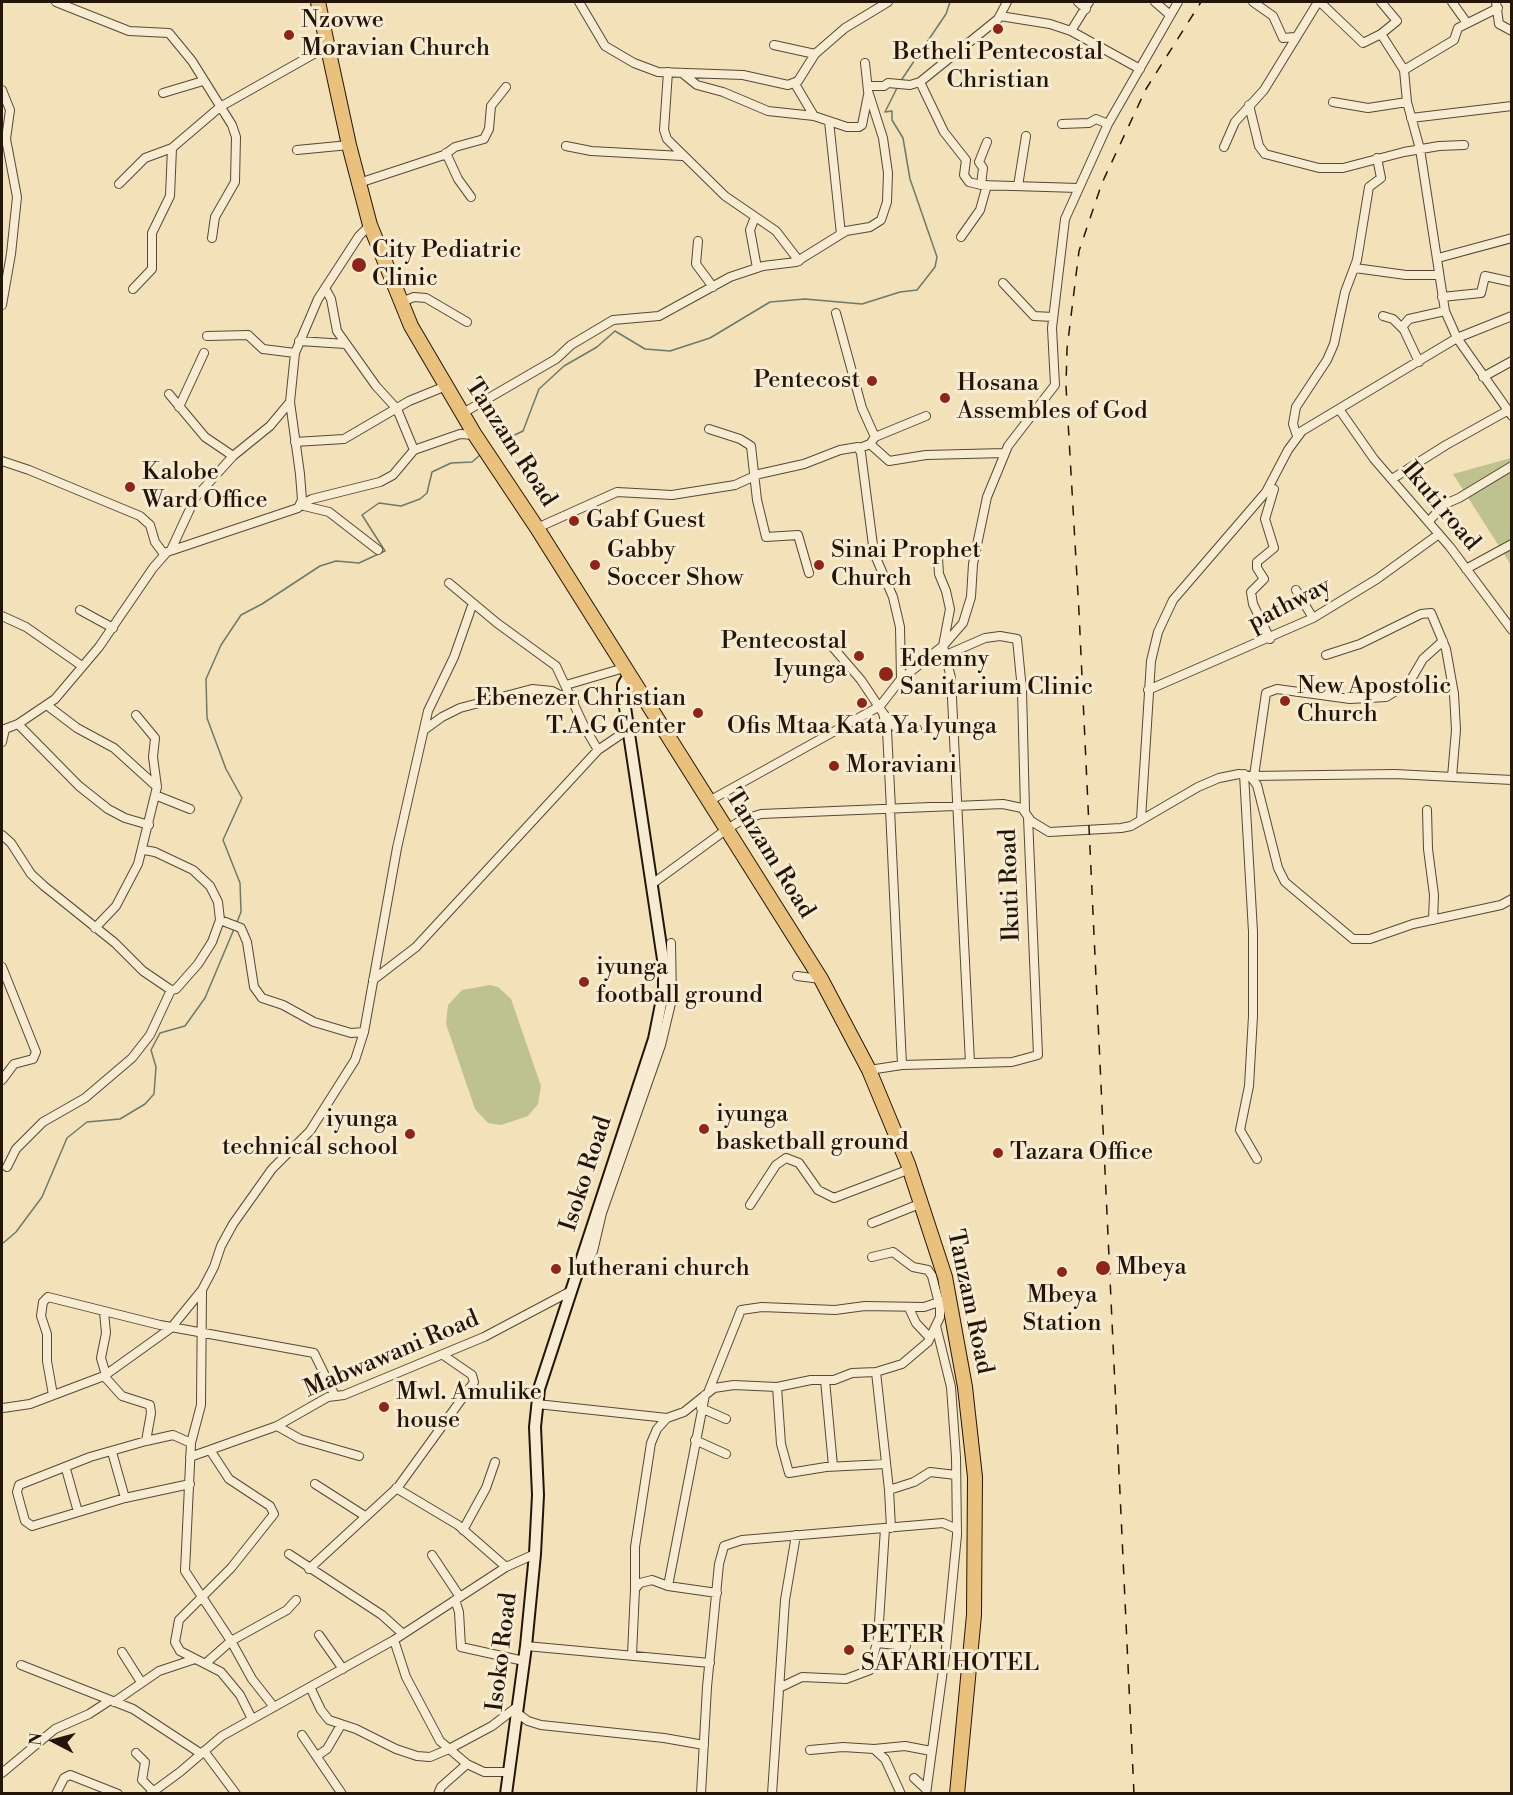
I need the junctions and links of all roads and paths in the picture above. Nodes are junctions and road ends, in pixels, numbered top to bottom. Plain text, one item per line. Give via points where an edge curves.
1 (56, 2) edge
2 (318, 2) edge
3 (579, 2) edge
4 (888, 2) edge
5 (1007, 2) edge
6 (1078, 2) edge
7 (1155, 2) edge
8 (1178, 2) edge
9 (1253, 2) edge
10 (1319, 2) edge
11 (1382, 2) edge
12 (1452, 2) edge
13 (1087, 5) edge
14 (1497, 5) edge
15 (1170, 15) junction
16 (1000, 16) junction
17 (1467, 23) junction
18 (1071, 30) junction
19 (1511, 30) edge
20 (1381, 34) junction
21 (1295, 37) junction
22 (774, 45) dead end
23 (328, 46) junction
24 (815, 54) junction
25 (865, 63) dead end
26 (1140, 69) junction
27 (1404, 70) junction
28 (658, 72) junction
29 (668, 72) junction
30 (682, 73) junction
31 (203, 81) junction
32 (920, 82) junction
33 (795, 84) junction
34 (506, 87) dead end
35 (666, 87) junction
36 (868, 89) junction
37 (2, 90) edge
38 (163, 93) dead end
39 (1333, 102) dead end
40 (1407, 102) junction
41 (1250, 105) junction
42 (1512, 106) edge
43 (220, 107) junction
44 (814, 116) junction
45 (1411, 118) junction
46 (829, 121) junction
47 (1062, 124) dead end
48 (1108, 124) junction
49 (1026, 136) dead end
50 (987, 142) dead end
51 (349, 145) junction
52 (1464, 145) dead end
53 (566, 146) dead end
54 (1224, 147) dead end
55 (172, 148) junction
56 (1420, 149) junction
57 (297, 150) dead end
58 (446, 153) junction
59 (682, 156) junction
60 (1377, 158) junction
61 (359, 183) junction
62 (119, 184) dead end
63 (984, 185) junction
64 (1018, 186) junction
65 (1078, 188) junction
66 (471, 197) dead end
67 (754, 217) junction
68 (370, 225) junction
69 (841, 234) junction
70 (961, 237) dead end
71 (212, 238) dead end
72 (1512, 238) edge
73 (698, 241) dead end
74 (1438, 258) junction
75 (799, 261) junction
76 (757, 268) junction
77 (1355, 268) junction
78 (1439, 275) junction
79 (1512, 282) edge
80 (1003, 283) dead end
81 (713, 287) junction
82 (325, 288) junction
83 (133, 289) dead end
84 (1442, 297) junction
85 (401, 302) junction
86 (2, 305) edge
87 (1445, 311) junction
88 (836, 313) dead end
89 (1383, 316) dead end
90 (1512, 316) edge
91 (1053, 317) junction
92 (467, 322) dead end
93 (1402, 327) junction
94 (207, 336) dead end
95 (1457, 338) junction
96 (300, 341) junction
97 (346, 344) junction
98 (204, 353) dead end
99 (295, 353) junction
100 (1512, 361) edge
101 (1419, 362) junction
102 (1483, 377) junction
103 (446, 386) junction
104 (169, 394) dead end
105 (290, 402) junction
106 (179, 407) junction
107 (397, 409) junction
108 (1338, 410) junction
109 (463, 413) junction
110 (1509, 413) edge
111 (926, 416) dead end
112 (709, 429) dead end
113 (475, 435) junction
114 (1297, 436) junction
115 (873, 440) junction
116 (295, 442) junction
117 (860, 448) junction
118 (414, 450) junction
119 (1005, 453) junction
120 (233, 456) junction
121 (2, 461) edge
122 (1512, 466) edge
123 (754, 477) junction
124 (1392, 479) junction
125 (1274, 489) dead end
126 (300, 506) junction
127 (1429, 521) junction
128 (537, 528) junction
129 (1439, 534) junction
130 (1512, 544) edge
131 (378, 550) dead end
132 (167, 552) junction
133 (938, 559) dead end
134 (1467, 569) junction
135 (809, 573) dead end
136 (449, 583) dead end
137 (1296, 590) dead end
138 (473, 603) junction
139 (80, 610) dead end
140 (2, 616) edge
141 (1313, 618) junction
142 (113, 628) junction
143 (1512, 630) edge
144 (1270, 639) junction
145 (1443, 641) junction
146 (830, 644) dead end
147 (943, 646) junction
148 (1326, 655) dead end
149 (946, 656) junction
150 (82, 666) junction
151 (626, 671) junction
152 (901, 679) junction
153 (566, 685) junction
154 (1148, 690) junction
155 (574, 702) junction
156 (48, 706) junction
157 (881, 709) junction
158 (136, 715) dead end
159 (18, 724) junction
160 (629, 729) junction
161 (917, 729) dead end
162 (3, 730) edge
163 (424, 730) junction
164 (2, 742) edge
165 (598, 750) junction
166 (1249, 775) junction
167 (1452, 777) junction
168 (1512, 780) edge
169 (156, 791) junction
170 (709, 801) junction
171 (956, 806) junction
172 (190, 809) dead end
173 (891, 809) junction
174 (1427, 810) dead end
175 (1027, 813) junction
176 (1142, 819) junction
177 (149, 825) junction
178 (727, 829) junction
179 (1048, 832) junction
180 (2, 835) edge
181 (1029, 837) junction
182 (144, 850) junction
183 (652, 884) junction
184 (1512, 899) edge
185 (1433, 920) junction
186 (225, 921) junction
187 (95, 928) junction
188 (671, 943) dead end
189 (2, 967) edge
190 (797, 976) dead end
191 (821, 979) junction
192 (373, 980) junction
193 (171, 990) junction
194 (364, 1032) junction
195 (970, 1063) junction
196 (902, 1065) junction
197 (869, 1070) junction
198 (2, 1080) edge
199 (1257, 1159) dead end
200 (7, 1167) dead end
201 (910, 1169) junction
202 (922, 1203) junction
203 (750, 1205) dead end
204 (872, 1223) dead end
205 (872, 1257) dead end
206 (580, 1266) junction
207 (202, 1290) junction
208 (571, 1292) junction
209 (942, 1300) junction
210 (909, 1308) junction
211 (104, 1312) junction
212 (936, 1326) junction
213 (171, 1328) junction
214 (202, 1334) junction
215 (930, 1338) junction
216 (443, 1355) junction
217 (876, 1372) junction
218 (105, 1376) junction
219 (825, 1380) junction
220 (777, 1387) junction
221 (707, 1391) junction
222 (53, 1395) junction
223 (335, 1396) junction
224 (537, 1404) junction
225 (3, 1408) edge
226 (701, 1408) junction
227 (667, 1418) junction
228 (726, 1419) dead end
229 (277, 1426) junction
230 (695, 1440) junction
231 (146, 1441) junction
232 (191, 1443) junction
233 (210, 1450) junction
234 (112, 1452) junction
235 (726, 1454) dead end
236 (359, 1456) dead end
237 (190, 1457) junction
238 (495, 1462) dead end
239 (886, 1464) junction
240 (833, 1466) junction
241 (66, 1469) junction
242 (956, 1475) junction
243 (190, 1484) junction
244 (315, 1484) dead end
245 (396, 1488) junction
246 (889, 1490) junction
247 (125, 1498) junction
248 (78, 1512) junction
249 (956, 1515) junction
250 (365, 1516) junction
251 (944, 1523) junction
252 (888, 1528) junction
253 (957, 1529) junction
254 (464, 1530) junction
255 (796, 1535) junction
256 (289, 1554) dead end
257 (535, 1554) junction
258 (432, 1555) dead end
259 (506, 1567) junction
260 (309, 1569) junction
261 (668, 1586) junction
262 (635, 1589) junction
263 (717, 1593) junction
264 (457, 1598) junction
265 (202, 1599) junction
266 (296, 1600) dead end
267 (403, 1634) junction
268 (320, 1635) dead end
269 (394, 1640) junction
270 (231, 1641) junction
271 (877, 1643) junction
272 (526, 1646) junction
273 (906, 1646) dead end
274 (122, 1652) dead end
275 (632, 1654) junction
276 (195, 1659) junction
277 (524, 1661) junction
278 (206, 1663) junction
279 (710, 1663) junction
280 (21, 1665) dead end
281 (343, 1669) junction
282 (141, 1682) junction
283 (310, 1687) junction
284 (779, 1688) junction
285 (111, 1701) junction
286 (274, 1707) junction
287 (517, 1710) junction
288 (252, 1719) junction
289 (341, 1725) junction
290 (302, 1735) dead end
291 (704, 1745) junction
292 (449, 1749) junction
293 (874, 1749) junction
294 (810, 1750) dead end
295 (931, 1751) junction
296 (202, 1752) junction
297 (136, 1753) dead end
298 (317, 1756) junction
299 (467, 1764) junction
300 (509, 1772) junction
301 (2, 1773) edge
302 (914, 1778) dead end
303 (156, 1791) edge
304 (926, 1791) edge
305 (56, 1794) edge
306 (118, 1794) edge
307 (236, 1794) edge
308 (342, 1794) edge
309 (438, 1794) edge
310 (506, 1794) edge
311 (700, 1794) edge
312 (772, 1794) edge
313 (901, 1794) edge
314 (957, 1794) edge

1 - 31 street via 129,31 169,33
2 - 23 highway, Tanzam Road
3 - 28 street via 608,50
4 - 24 street via 845,28
5 - 16 street
6 - 13 street
7 - 15 street
8 - 15 street
9 - 21 street via 1273,16 1283,38
10 - 20 street via 1363,43
10 - 21 street
11 - 20 street via 1397,21
12 - 17 street
13 - 18 street
14 - 17 street
14 - 19 street via 1499,24
15 - 26 street
16 - 18 street
16 - 32 street
17 - 27 street via 1458,28 1454,40
18 - 26 street
20 - 27 street
21 - 41 street via 1264,90
22 - 24 street
23 - 43 street
23 - 51 highway, Tanzam Road
24 - 33 street
25 - 36 street
26 - 48 street
27 - 40 street
28 - 29 street
28 - 35 street
29 - 30 street
29 - 35 street
30 - 33 street via 743,75
30 - 44 street via 697,85 768,111
31 - 38 street
31 - 43 street
32 - 36 street
32 - 63 street via 944,132 966,159 965,179
33 - 44 street
34 - 58 street via 491,106 487,137
35 - 59 street via 664,135
36 - 46 street via 861,126 841,126
36 - 69 street via 885,152 887,202 876,224
37 - 86 street via 10,110 6,139 17,197
39 - 40 street via 1368,108
40 - 45 street
41 - 54 street via 1235,122
41 - 60 street via 1259,146 1265,154 1329,169
42 - 45 street
43 - 55 street
43 - 71 street via 234,130 237,165 235,182 215,218
44 - 46 street
45 - 56 street
46 - 69 street
47 - 48 street via 1096,119
48 - 65 street
49 - 64 street
50 - 63 street via 979,162
51 - 57 street
51 - 61 highway, Tanzam Road
52 - 56 street
53 - 59 street
55 - 62 street via 144,158
55 - 83 street via 170,196 152,233 152,268
56 - 60 street
56 - 74 street
58 - 61 street
58 - 66 street
59 - 67 street
60 - 77 street via 1381,178 1369,187
61 - 68 highway, Tanzam Road
63 - 64 street
63 - 70 street via 980,210
64 - 65 street
65 - 91 street via 1065,222
67 - 75 street via 776,231
67 - 76 street via 750,230
68 - 82 street
68 - 85 highway, Tanzam Road
69 - 75 street
72 - 74 street
73 - 81 street via 696,264
74 - 78 street
75 - 76 street
76 - 81 street
77 - 78 street
77 - 114 street via 1330,354 1296,406 1293,424
78 - 84 street
79 - 84 street via 1485,276 1481,293
80 - 91 street via 1034,316
81 - 109 street via 659,316 614,320
82 - 96 street
82 - 97 street via 331,299 333,323
84 - 87 street
85 - 92 street via 426,298
85 - 103 highway, Tanzam Road
87 - 93 street via 1409,319
87 - 95 street
88 - 115 street
89 - 93 street
90 - 95 street
91 - 119 street via 1054,389 1014,436
93 - 101 street
94 - 99 street via 248,335 263,349
95 - 101 street
95 - 102 street
96 - 97 street
96 - 99 street
97 - 107 street
98 - 106 street
99 - 105 street
100 - 102 street
101 - 108 street
102 - 110 street
103 - 107 street
103 - 109 highway, Tanzam Road
104 - 106 street
105 - 116 street
105 - 120 street via 270,426
106 - 120 street via 206,437
107 - 116 street via 344,439
107 - 118 street
108 - 114 street
108 - 124 street, Ikuti road
109 - 113 highway, Tanzam Road
110 - 124 street via 1446,445
111 - 115 street
112 - 123 street via 749,444
113 - 118 street via 460,434
113 - 128 highway, Tanzam Road
114 - 154 street via 1266,492 1173,600 1153,652
115 - 117 street
115 - 119 street via 889,461 926,455
116 - 126 street
117 - 123 street via 847,448
117 - 152 street via 874,553 893,597 900,627
118 - 126 street via 393,475 380,482 312,499
119 - 147 street via 983,512 968,612
120 - 132 street via 189,506
121 - 132 street via 140,516 150,525 155,542
122 - 127 street via 1445,504
123 - 128 street via 735,485 672,495 617,492
123 - 135 street via 766,537 798,535
124 - 127 street, Ikuti road
125 - 144 street via 1265,519 1274,548 1257,562 1264,579 1251,592
126 - 131 street via 329,512
126 - 132 street
127 - 129 street, Ikuti road
128 - 151 highway, Tanzam Road
129 - 134 street, Ikuti road
129 - 141 street, pathway via 1377,579
130 - 134 street
132 - 142 street
133 - 147 street via 950,609
134 - 143 street, Ikuti road
136 - 138 street
137 - 141 street
138 - 153 street via 552,661
138 - 163 street via 454,657 430,705
139 - 142 street
140 - 150 street via 26,627
141 - 144 street, pathway
142 - 150 street
144 - 154 street, pathway
145 - 148 street via 1433,616 1426,613
145 - 166 street via 1423,659 1409,683 1386,697 1350,699 1277,689 1266,693
145 - 167 street via 1456,712
146 - 157 street
147 - 149 street
147 - 152 street
149 - 171 street via 951,678
149 - 175 street via 985,638 1017,639
150 - 156 street
151 - 153 street
151 - 160 street, Isoko Road via 623,694
151 - 170 highway, Tanzam Road
152 - 157 street
153 - 155 street
154 - 176 street
155 - 163 street via 552,691 532,689 460,708
155 - 165 street
156 - 159 street
156 - 169 street via 114,748
157 - 161 street via 895,727
157 - 170 street
157 - 173 street via 887,736
158 - 169 street via 155,738
159 - 162 street
159 - 177 street via 79,786 108,809
160 - 165 street
160 - 183 street, Isoko Road
162 - 164 street
163 - 192 street
165 - 192 street via 416,947
166 - 167 street
166 - 176 street via 1212,780
166 - 185 street via 1259,790 1285,882 1349,937 1370,939
166 - 199 street via 1253,1016 1249,1086 1240,1130
167 - 168 street
169 - 172 street
169 - 177 street
170 - 178 highway, Tanzam Road
171 - 173 street, Ikuti Road
171 - 175 street, Ikuti Road via 1003,804 1020,806
171 - 195 street
173 - 178 street, Ikuti Road via 761,814
173 - 196 street
174 - 185 street
175 - 179 street
175 - 181 street, Ikuti Road
176 - 179 street via 1121,828
177 - 182 street
178 - 183 street, Ikuti Road
178 - 191 highway, Tanzam Road
179 - 181 street
180 - 187 street via 32,874
181 - 195 street, Ikuti Road via 1038,1055 1021,1061
182 - 186 street via 169,858 199,875 210,886
182 - 187 street via 121,898
183 - 206 street, Isoko Road via 664,977 660,1013
184 - 185 street
186 - 193 street via 198,964 179,988
186 - 194 street via 238,925 247,942 259,996 314,1022 351,1033
187 - 193 street
188 - 206 street via 672,999 661,1045 602,1213 591,1256
189 - 198 street via 36,1052 33,1059 14,1064
190 - 191 street
191 - 197 highway, Tanzam Road
192 - 194 street
193 - 200 street via 150,1035 132,1058 85,1098 43,1122 16,1149
194 - 207 street via 355,1060 310,1131 273,1169 233,1224
195 - 196 street, Ikuti Road
196 - 197 street, Ikuti Road
197 - 201 highway, Tanzam Road
201 - 202 highway, Tanzam Road
201 - 203 street via 834,1198 818,1190 799,1162 786,1158 776,1165
202 - 204 street
202 - 209 highway, Tanzam Road
205 - 209 street via 893,1252 913,1267 928,1270
206 - 208 street, Isoko Road
207 - 213 street
207 - 214 street
208 - 216 street, Mabwawani Road
208 - 224 street, Isoko Road
209 - 210 street
209 - 212 street
209 - 314 highway, Tanzam Road via 965,1387 976,1505 974,1615
210 - 215 street
210 - 221 street via 865,1306 835,1310 762,1306 741,1310
211 - 213 street
211 - 218 street via 106,1334 100,1358
211 - 222 street via 51,1297 45,1299 40,1316 47,1334
212 - 215 street
212 - 242 street via 951,1387
213 - 214 street
213 - 218 street
214 - 223 street via 314,1353
214 - 232 street via 201,1405
215 - 217 street via 902,1364
216 - 223 street, Mabwawani Road
216 - 245 street via 474,1380
217 - 219 street
217 - 239 street
218 - 222 street
218 - 231 street via 122,1396 150,1405
219 - 220 street
219 - 240 street
220 - 221 street via 730,1385
220 - 240 street via 787,1472
221 - 226 street
221 - 227 street via 684,1412
222 - 225 street
223 - 229 street, Mabwawani Road
224 - 227 street
224 - 257 street, Isoko Road
226 - 228 street
226 - 230 street
227 - 262 street via 651,1443 635,1547
229 - 233 street, Mabwawani Road
229 - 236 street via 300,1439
230 - 235 street
230 - 261 street
231 - 232 street via 173,1435
231 - 234 street
232 - 237 street
233 - 237 street, Mabwawani Road
233 - 265 street via 229,1479 270,1506 274,1514
234 - 241 street
234 - 247 street
237 - 243 street
238 - 254 street
239 - 240 street
239 - 246 street
241 - 248 street
241 - 248 street via 19,1485 16,1492 21,1513 32,1526
242 - 246 street via 930,1472
242 - 249 street
243 - 247 street
243 - 265 street via 185,1571
244 - 250 street
245 - 250 street
245 - 254 street
246 - 252 street
247 - 248 street
249 - 251 street
249 - 253 street
250 - 260 street
251 - 252 street
251 - 253 street
252 - 255 street
252 - 271 street
253 - 295 street
254 - 259 street
255 - 263 street via 727,1544 720,1556
255 - 284 street via 785,1600
256 - 260 street
257 - 259 street
257 - 272 street, Isoko Road
258 - 264 street
259 - 264 street
260 - 267 street via 382,1615
261 - 262 street via 649,1580
261 - 263 street
262 - 275 street
263 - 279 street
264 - 267 street
264 - 277 street via 461,1647
265 - 270 street
265 - 276 street via 179,1620 174,1635 177,1648
266 - 270 street via 287,1610
267 - 269 street
268 - 281 street
269 - 281 street
269 - 292 street via 410,1687 432,1729
270 - 278 street
270 - 286 street
271 - 273 street
271 - 284 street via 873,1664 865,1673 846,1679 802,1677
272 - 275 street
272 - 277 street, Isoko Road
274 - 282 street
275 - 279 street
276 - 278 street
276 - 282 street via 165,1667
277 - 287 street, Isoko Road
278 - 288 street via 227,1679
279 - 291 street
280 - 285 street
281 - 283 street
282 - 285 street
283 - 286 street
283 - 289 street via 326,1717
284 - 312 street
285 - 296 street via 148,1716 183,1744
285 - 301 street via 55,1730
286 - 288 street
287 - 291 street via 528,1721 541,1725
287 - 292 street
287 - 300 street, Isoko Road
288 - 296 street
289 - 292 street via 417,1756 430,1757
289 - 298 street
290 - 298 street
291 - 311 street
292 - 299 street
293 - 294 street
293 - 295 street via 906,1746
293 - 313 street via 885,1759
295 - 304 street
296 - 303 street
296 - 307 street
297 - 303 street via 145,1762 142,1780
298 - 308 street
299 - 300 street via 493,1774
299 - 309 street
300 - 310 street, Isoko Road
302 - 304 street
305 - 306 street via 64,1778 74,1775

